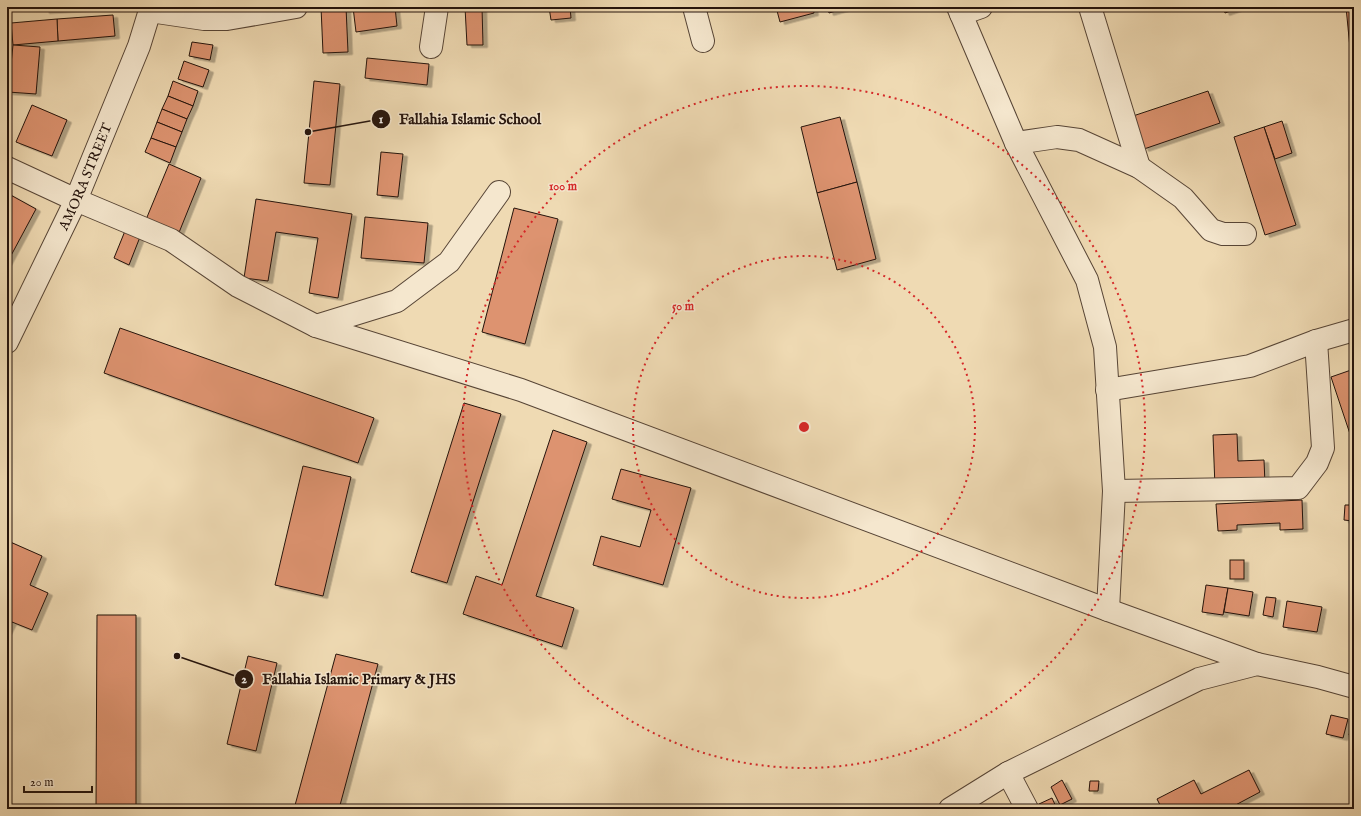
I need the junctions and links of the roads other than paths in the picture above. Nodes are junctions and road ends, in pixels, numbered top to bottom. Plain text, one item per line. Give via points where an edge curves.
1 (296, 7) edge
2 (436, 7) edge
3 (694, 7) edge
4 (1090, 7) edge
5 (151, 9) edge
6 (967, 9) edge
7 (703, 41) dead end
8 (431, 47) dead end
9 (1016, 143) junction
10 (1138, 166) junction
11 (7, 168) edge
12 (499, 192) dead end
13 (76, 200) junction
14 (1245, 234) dead end
15 (316, 326) junction
16 (1354, 330) edge
17 (1316, 341) junction
18 (7, 342) edge
19 (1107, 390) junction
20 (1114, 492) junction
21 (1108, 610) junction
22 (1257, 664) junction
23 (1354, 687) edge
24 (1008, 773) junction
25 (950, 809) edge
26 (1027, 809) edge

1 - 5 street via 227,19 204,19
2 - 8 street
3 - 7 street
4 - 10 street
5 - 13 street, AMORA STREET via 139,46
6 - 9 street
9 - 10 street via 1057,137 1079,140
9 - 19 street via 1087,280 1105,347
10 - 14 street via 1183,198 1211,230 1223,234
11 - 13 street
12 - 15 street via 449,262 397,301
13 - 15 street via 170,240 238,286
13 - 18 street, AMORA STREET
15 - 21 street via 521,390
16 - 17 street
17 - 19 street via 1250,366
17 - 20 street via 1323,448 1317,463 1298,488
19 - 20 street
20 - 21 street
21 - 22 street
22 - 23 street
22 - 24 street via 1199,679
24 - 25 street
24 - 26 street

